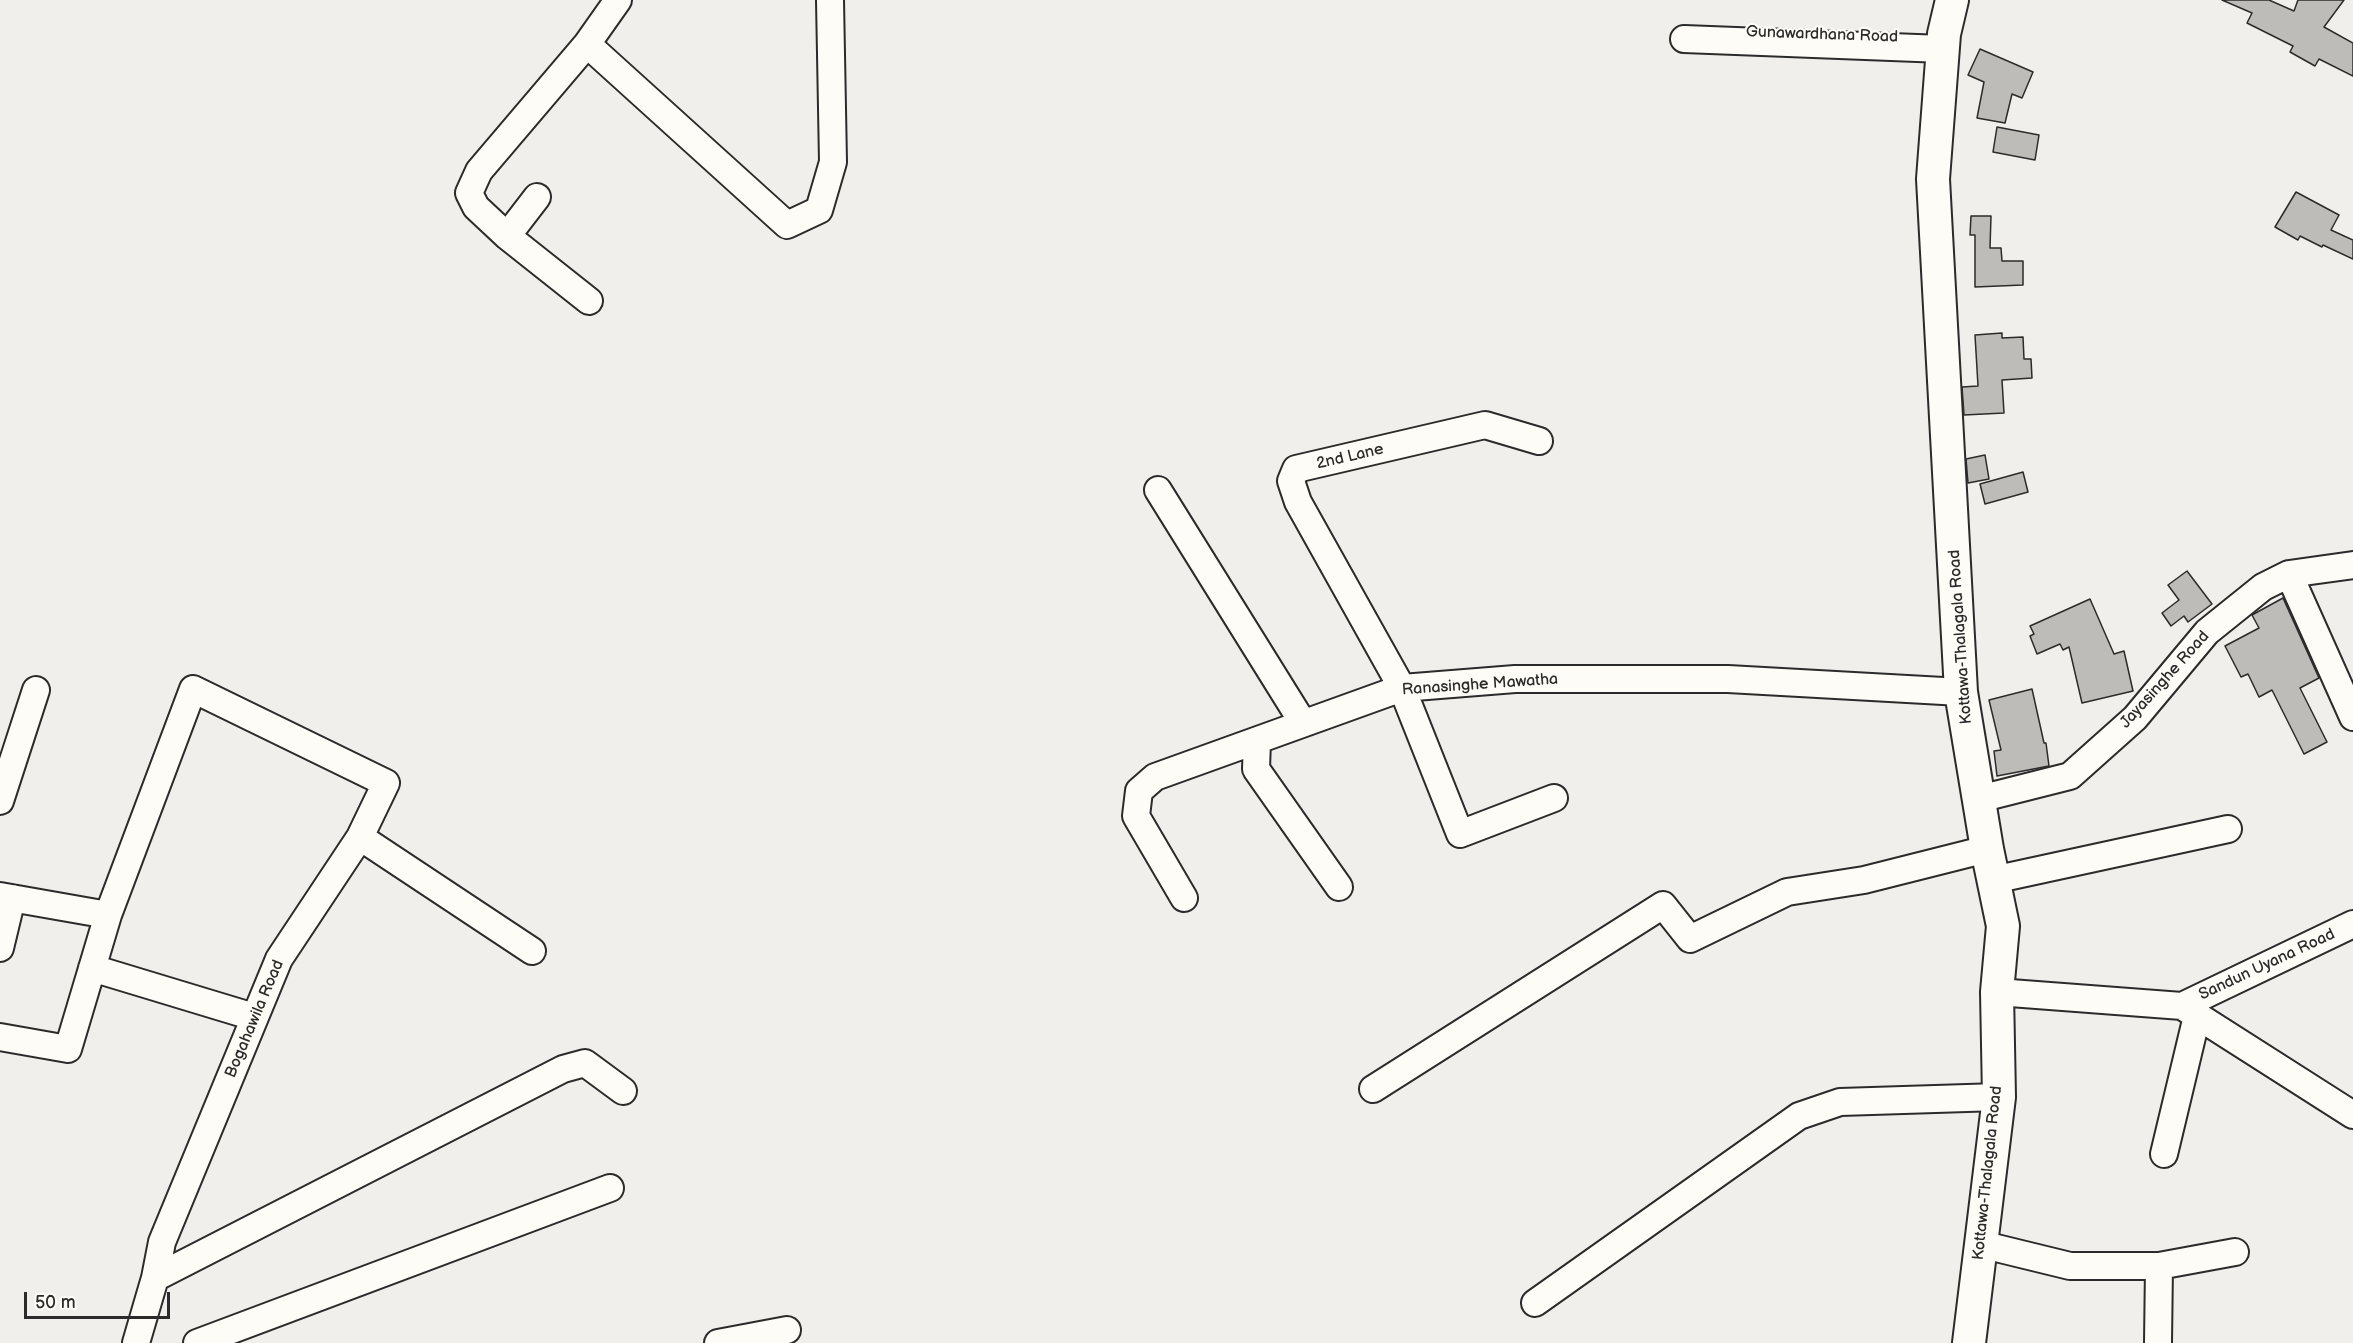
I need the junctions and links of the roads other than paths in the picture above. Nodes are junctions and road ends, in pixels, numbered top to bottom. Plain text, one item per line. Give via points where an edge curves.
1 (618, 0) edge
2 (830, 0) edge
3 (1952, 0) edge
4 (1691, 34) dead end
5 (587, 44) junction
6 (1944, 44) junction
7 (537, 197) dead end
8 (507, 236) junction
9 (589, 302) dead end
10 (1539, 441) dead end
11 (1158, 490) dead end
12 (2353, 565) edge
13 (2289, 574) junction
14 (1402, 688) junction
15 (36, 690) dead end
16 (1961, 692) junction
17 (2353, 717) edge
18 (1303, 723) junction
19 (1257, 741) junction
20 (1554, 798) dead end
21 (1979, 800) junction
22 (0, 801) edge
23 (2228, 829) dead end
24 (360, 837) junction
25 (1987, 849) junction
26 (1993, 880) junction
27 (1339, 887) dead end
28 (6, 897) edge
29 (1184, 898) dead end
30 (108, 915) junction
31 (2353, 924) edge
32 (0, 948) edge
33 (532, 951) dead end
34 (92, 968) junction
35 (1997, 992) junction
36 (2189, 1011) junction
37 (254, 1017) junction
38 (0, 1037) edge
39 (1372, 1089) dead end
40 (623, 1091) dead end
41 (1999, 1096) junction
42 (2351, 1112) edge
43 (2164, 1154) dead end
44 (610, 1188) dead end
45 (1980, 1244) junction
46 (2235, 1252) dead end
47 (2159, 1266) junction
48 (155, 1278) junction
49 (1535, 1303) dead end
50 (787, 1330) dead end
51 (136, 1343) edge
52 (197, 1343) edge
53 (718, 1343) edge
54 (1969, 1343) edge
55 (2158, 1343) edge

1 - 5 street
2 - 5 street via 833,162 819,210 787,225
3 - 6 main road, Kottawa-Thalagala Road
4 - 6 street
5 - 8 street via 474,180 469,193 476,207
6 - 16 main road, Kottawa-Thalagala Road via 1934,179
7 - 8 street
8 - 9 street
10 - 14 street, 2nd Lane via 1485,425 1296,470 1291,481 1298,502
11 - 18 street
12 - 13 street, Jayasinghe Road
13 - 17 street
13 - 21 street, Jayasinghe Road via 2263,587 2207,632 2135,718 2070,776
14 - 16 street, Ranasinghe Mawatha via 1515,679 1728,679
14 - 18 street, Ranasinghe Mawatha
14 - 20 street via 1460,834
15 - 22 street
16 - 21 main road, Kottawa-Thalagala Road
18 - 19 street, Ranasinghe Mawatha
19 - 27 street via 1257,769
19 - 29 street, Ranasinghe Mawatha via 1155,777 1139,791 1137,816
21 - 25 main road, Kottawa-Thalagala Road
23 - 26 street
24 - 30 street, Bogahawila Road via 386,783 193,689
24 - 33 street
24 - 37 street, Bogahawila Road via 279,959
25 - 26 main road, Kottawa-Thalagala Road
25 - 39 street via 1864,880 1787,892 1690,939 1663,904
26 - 35 main road, Kottawa-Thalagala Road via 2003,926
28 - 30 street
28 - 32 street
30 - 34 street
31 - 36 street, Sandun Uyana Road
34 - 37 street
34 - 38 street via 68,1049
35 - 36 street
35 - 41 main road, Kottawa-Thalagala Road
36 - 42 street
36 - 43 street
37 - 48 street, Bogahawila Road via 162,1242
40 - 48 street via 585,1063 563,1069
41 - 45 main road, Kottawa-Thalagala Road
41 - 49 street via 1840,1102 1799,1116
44 - 52 street
45 - 47 street via 2070,1266
45 - 54 main road, Kottawa-Thalagala Road
46 - 47 street
47 - 55 street
48 - 51 street, Bogahawila Road
50 - 53 street

